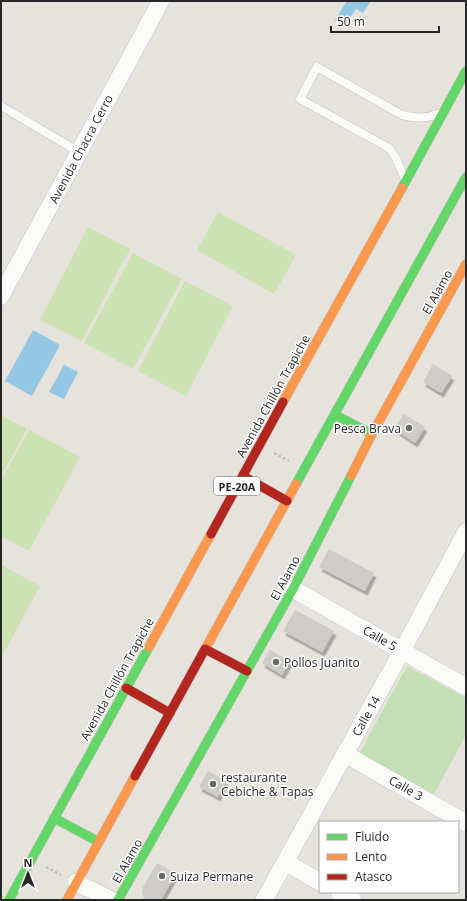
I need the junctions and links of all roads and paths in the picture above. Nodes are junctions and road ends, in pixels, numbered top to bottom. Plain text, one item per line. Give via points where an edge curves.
1 (161, 1) edge
2 (466, 71) edge
3 (458, 86) junction
4 (466, 91) edge
5 (1, 106) edge
6 (444, 111) junction
7 (79, 152) junction
8 (466, 177) edge
9 (406, 180) junction
10 (463, 275) edge
11 (1, 296) edge
12 (334, 415) junction
13 (372, 434) junction
14 (260, 445) junction
15 (304, 470) junction
16 (243, 476) junction
17 (287, 501) junction
18 (466, 532) edge
19 (293, 589) junction
20 (205, 649) junction
21 (402, 651) junction
22 (247, 671) junction
23 (466, 686) edge
24 (126, 688) junction
25 (170, 713) junction
26 (345, 754) junction
27 (54, 818) junction
28 (466, 823) edge
29 (99, 842) junction
30 (31, 860) junction
31 (285, 862) junction
32 (319, 881) edge
33 (76, 882) junction
34 (341, 893) edge
35 (9, 900) edge
36 (67, 900) edge
37 (111, 900) edge
38 (118, 900) edge
39 (264, 900) edge
40 (353, 900) edge

1 - 7 street, Avenida Chacra Cerro
2 - 3 main road, Avenida Chillón Trapiche / PE-20A
3 - 4 main road
3 - 6 main road, Avenida Chillón Trapiche / PE-20A
5 - 7 lane
6 - 9 main road, Avenida Chillón Trapiche / PE-20A
6 - 9 lane via 428,118 402,115 317,67 300,99 389,148
7 - 11 street, Avenida Chacra Cerro
8 - 12 main road
9 - 14 main road, Avenida Chillón Trapiche / PE-20A
10 - 13 main road, El Alamo
12 - 13 main road
12 - 15 main road
13 - 19 main road, El Alamo
14 - 15 path
14 - 16 main road, Avenida Chillón Trapiche / PE-20A
15 - 17 main road
16 - 17 main road
16 - 24 main road, Avenida Chillón Trapiche / PE-20A
17 - 20 main road
18 - 21 street, Calle 14
19 - 21 street, Calle 5
19 - 22 main road, El Alamo
20 - 22 main road
20 - 25 main road
21 - 23 street, Calle 5
21 - 26 street, Calle 14
22 - 38 main road, El Alamo
24 - 25 main road
24 - 27 main road, Avenida Chillón Trapiche / PE-20A
25 - 29 main road
26 - 28 street, Calle 3
26 - 31 street, Calle 14
27 - 29 main road
27 - 30 main road, Avenida Chillón Trapiche / PE-20A
29 - 33 main road
30 - 33 path
30 - 35 main road, Avenida Chillón Trapiche / PE-20A
31 - 32 street
31 - 39 street, Calle 14
33 - 36 main road
33 - 37 street
34 - 40 street

